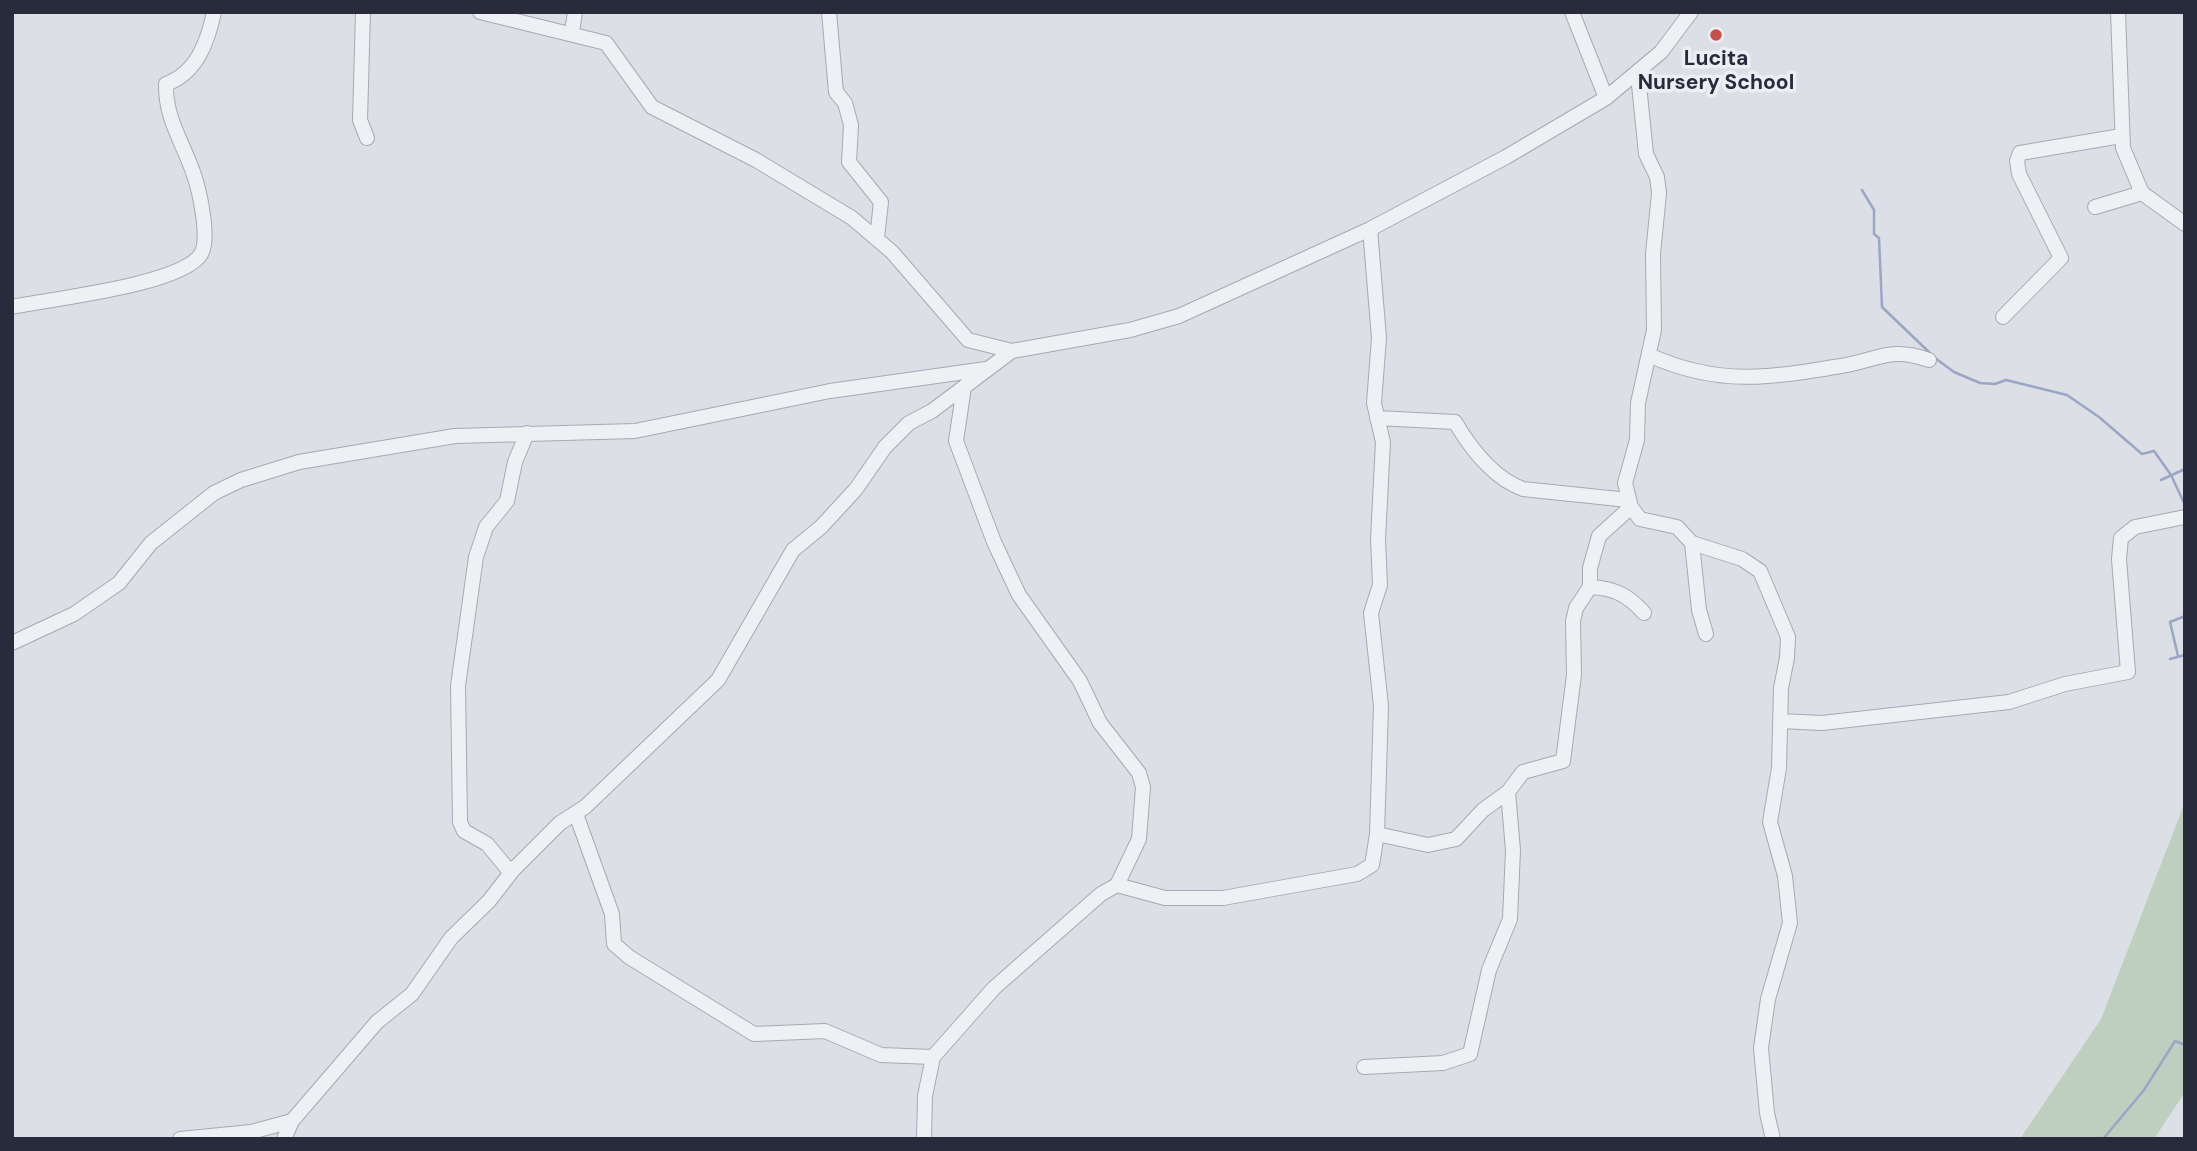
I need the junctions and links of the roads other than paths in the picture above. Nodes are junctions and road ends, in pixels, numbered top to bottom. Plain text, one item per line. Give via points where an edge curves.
1 (215, 12) edge
2 (363, 12) edge
3 (480, 12) edge
4 (575, 12) edge
5 (829, 12) edge
6 (1572, 12) edge
7 (1691, 12) edge
8 (2118, 12) edge
9 (572, 32) junction
10 (1638, 75) junction
11 (1606, 97) junction
12 (2122, 135) junction
13 (367, 138) dead end
14 (2142, 193) junction
15 (2095, 207) dead end
16 (2185, 224) edge
17 (1370, 229) junction
18 (877, 238) junction
19 (12, 307) edge
20 (2003, 317) dead end
21 (1012, 351) junction
22 (1651, 356) junction
23 (1929, 360) dead end
24 (988, 369) junction
25 (964, 387) junction
26 (1377, 418) junction
27 (527, 433) junction
28 (1630, 504) junction
29 (2185, 517) edge
30 (1692, 543) junction
31 (1590, 587) junction
32 (1644, 612) dead end
33 (1706, 634) dead end
34 (12, 643) edge
35 (1780, 721) junction
36 (1508, 792) junction
37 (576, 814) junction
38 (1377, 834) junction
39 (513, 870) junction
40 (1117, 885) junction
41 (933, 1057) junction
42 (1364, 1067) dead end
43 (292, 1121) junction
44 (180, 1139) edge
45 (284, 1139) edge
46 (924, 1139) edge
47 (1773, 1139) edge

1 - 19 street via 204,48 181,78 166,84 171,121 199,195 201,254 184,270 158,280
2 - 13 street via 360,120
3 - 9 street
4 - 9 street
5 - 18 street via 836,92 845,103 851,125 849,162 881,202
6 - 11 street
7 - 10 street
8 - 12 street
9 - 18 street via 612,47 652,107 756,160
10 - 11 street
10 - 22 street via 1646,154 1659,193
11 - 17 street via 1506,157
12 - 14 street
12 - 20 street via 2020,153 2019,174 2061,258
14 - 15 street
14 - 16 street
17 - 21 street via 1179,316 1130,330
17 - 26 street via 1379,338
18 - 21 street via 968,341
21 - 24 street
22 - 23 street via 1679,368 1727,378 1841,366 1892,353
22 - 28 street via 1625,483
24 - 25 street
24 - 27 street via 830,391 635,431
25 - 37 street via 909,423 885,447 856,489 793,550 718,680
25 - 40 street via 956,441 1019,595 1080,681 1100,723 1139,773 1143,787 1139,839
26 - 28 street via 1455,422 1492,471 1508,484
26 - 38 street via 1383,443 1380,585 1371,612 1381,706
27 - 34 street via 420,440 299,462 241,480 171,524 119,583 74,614
27 - 39 street via 514,462 507,501 479,542 458,704 460,822 464,831 487,844
28 - 30 street via 1640,519 1677,527
28 - 31 street via 1599,537
29 - 35 street via 2135,527 2121,538 2128,672 2065,684 2009,702 1822,723
30 - 33 street
30 - 35 street via 1742,559 1760,572 1788,637
31 - 32 street via 1618,591
31 - 36 street via 1573,621 1574,675 1563,761 1523,772
35 - 47 street via 1779,768 1770,822 1785,876 1790,923 1761,1048
36 - 38 street via 1483,810 1460,837 1445,842 1429,845
36 - 42 street via 1513,850 1510,919 1486,981 1470,1054 1443,1063
37 - 39 street via 547,835
37 - 41 street via 611,914 614,944 629,957 754,1034 825,1031 881,1055
38 - 40 street via 1372,865 1365,871 1315,883 1223,898 1165,898
39 - 43 street via 451,939 412,994 377,1022
40 - 41 street via 994,988
41 - 46 street via 925,1096
43 - 44 street via 251,1132
43 - 45 street

